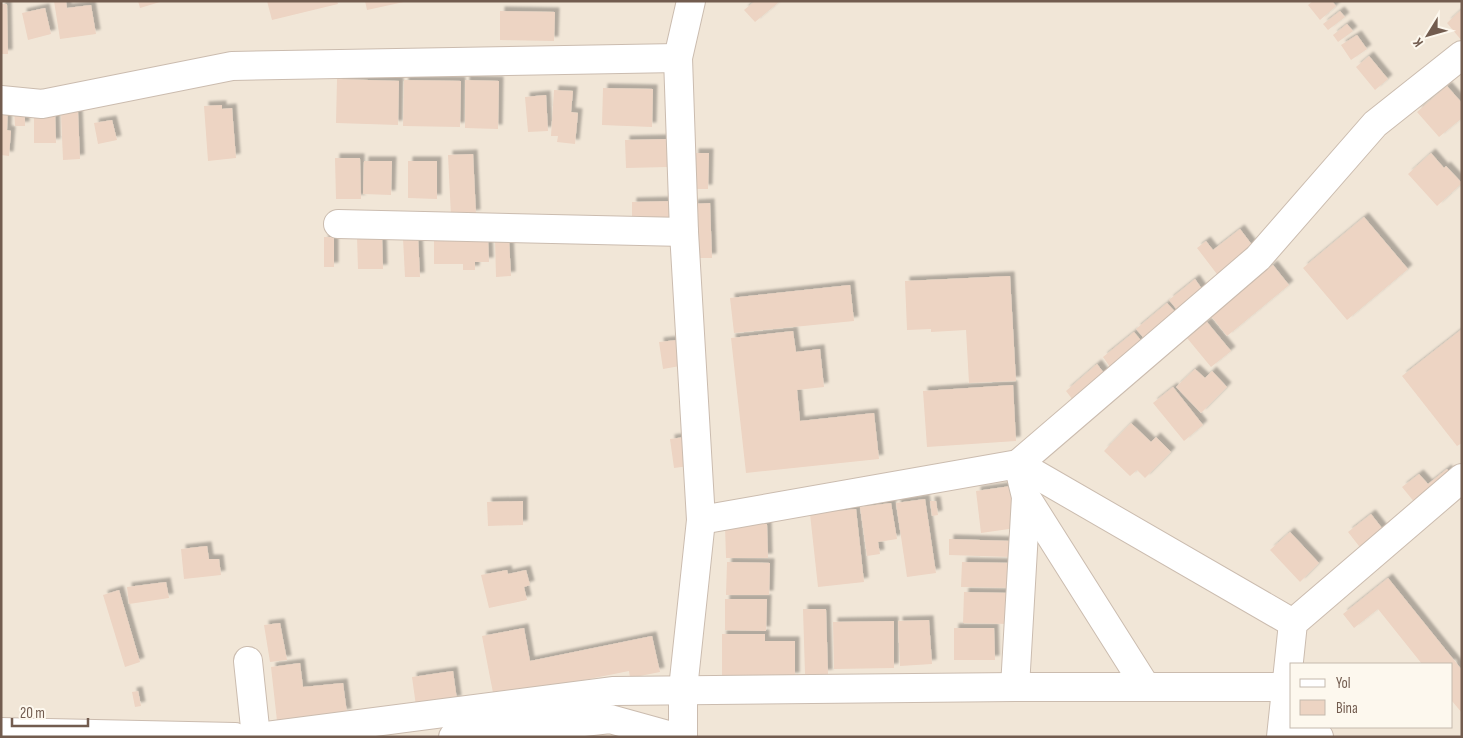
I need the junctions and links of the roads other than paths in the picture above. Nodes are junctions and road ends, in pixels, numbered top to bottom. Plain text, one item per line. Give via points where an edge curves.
1 (691, 1) edge
2 (1462, 55) edge
3 (678, 58) junction
4 (1, 100) edge
5 (338, 224) dead end
6 (684, 232) junction
7 (1018, 464) junction
8 (1462, 478) edge
9 (1026, 497) junction
10 (701, 520) junction
11 (1293, 623) junction
12 (248, 661) dead end
13 (1015, 687) junction
14 (1146, 687) junction
15 (1287, 687) junction
16 (683, 689) junction
17 (1282, 730) edge
18 (1, 732) edge
19 (235, 737) edge
20 (257, 737) edge
21 (453, 737) edge
22 (675, 737) edge
23 (683, 737) edge
24 (1319, 737) edge

1 - 3 street
2 - 7 street via 1375,124 1258,258
3 - 4 street via 232,66 42,104
3 - 6 street
5 - 6 street
6 - 10 street
7 - 9 street
7 - 10 street
7 - 11 street
8 - 11 street
9 - 13 street
9 - 14 street
10 - 16 street
11 - 15 street
12 - 20 street
13 - 14 street
13 - 16 street
14 - 15 street
15 - 17 street
16 - 20 street via 614,691
16 - 23 street
17 - 24 street
18 - 19 street
21 - 22 street via 610,719

